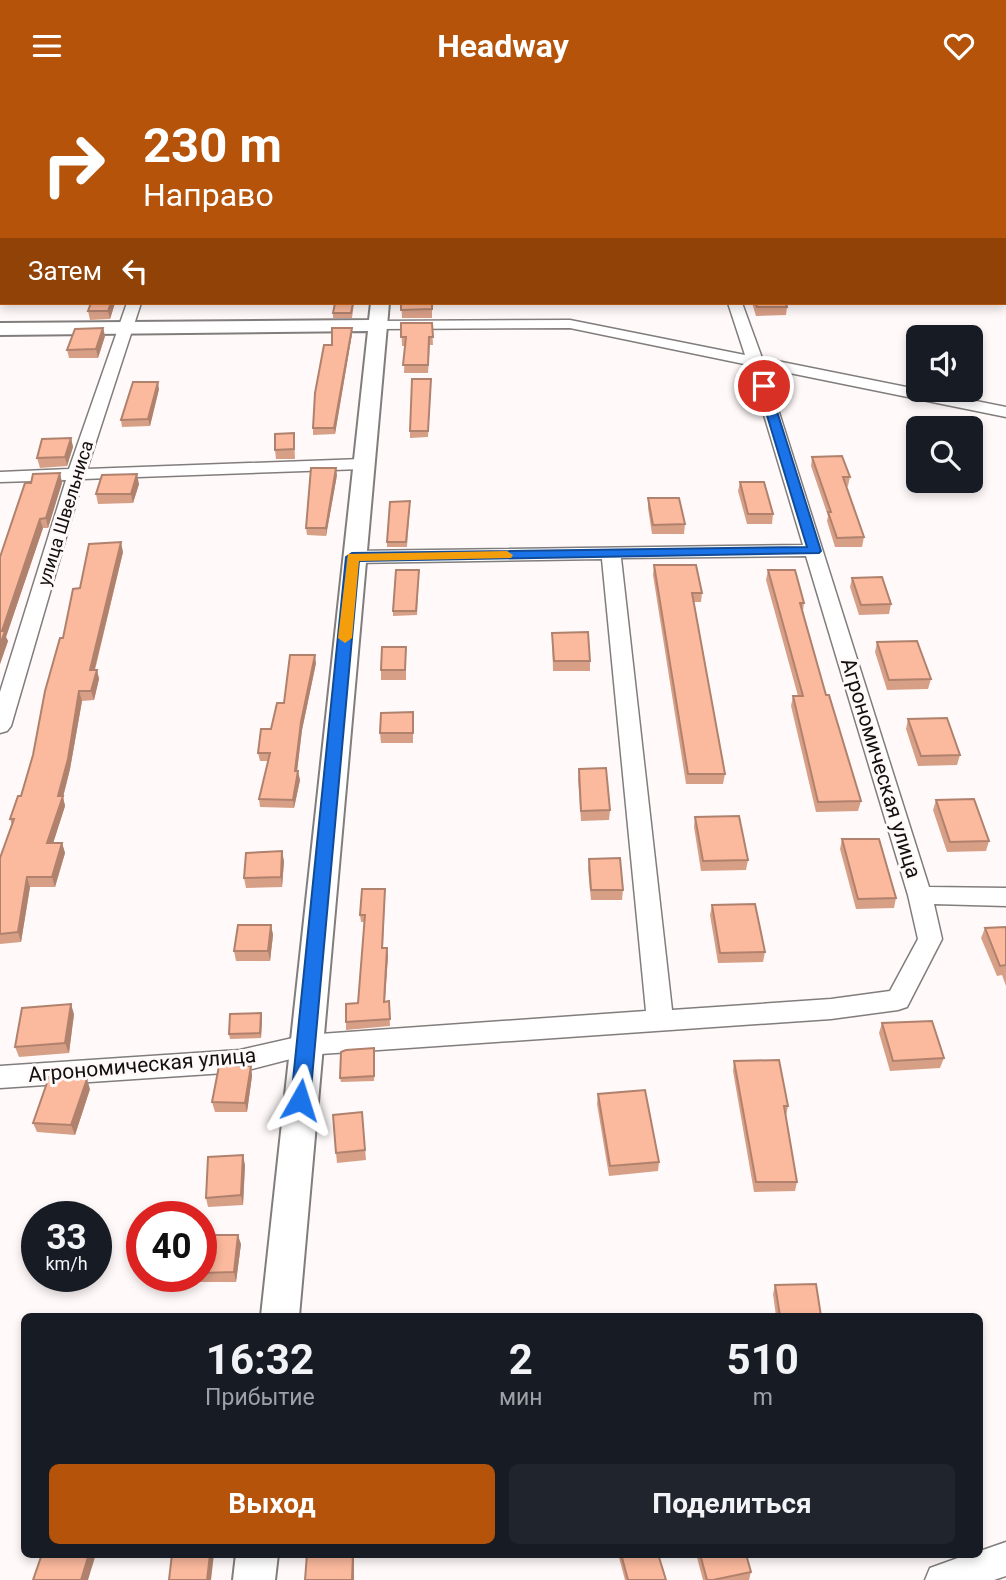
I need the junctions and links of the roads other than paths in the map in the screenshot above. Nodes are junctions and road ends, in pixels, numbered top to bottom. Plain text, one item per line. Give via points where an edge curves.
1 (133, 305) edge
2 (736, 305) edge
3 (378, 314) edge
4 (0, 329) edge
5 (125, 329) junction
6 (757, 363) junction
7 (1006, 412) edge
8 (362, 464) junction
9 (76, 475) junction
10 (0, 477) edge
11 (814, 551) junction
12 (611, 554) junction
13 (352, 557) junction
14 (0, 726) edge
15 (920, 895) junction
16 (1006, 897) edge
17 (660, 1021) junction
18 (306, 1045) junction
19 (0, 1077) edge
20 (280, 1313) edge
21 (257, 1558) edge
22 (1006, 1559) edge
23 (254, 1580) edge
24 (942, 1580) edge

1 - 5 street, улица Швельниса
2 - 6 street, Агрономическая улица
3 - 5 street
3 - 6 street via 569,324
3 - 8 street
4 - 5 street
5 - 9 street, улица Швельниса
6 - 7 street
6 - 11 street, Агрономическая улица
8 - 9 street
8 - 13 street
9 - 10 street
9 - 14 street, улица Швельниса
11 - 12 street
11 - 15 street, Агрономическая улица
12 - 13 street
12 - 17 street
13 - 18 street
15 - 16 street
15 - 17 street, Агрономическая улица via 930,939 898,1000
17 - 18 street, Агрономическая улица
18 - 19 street, Агрономическая улица via 240,1061
18 - 20 street
21 - 23 street
22 - 24 street

